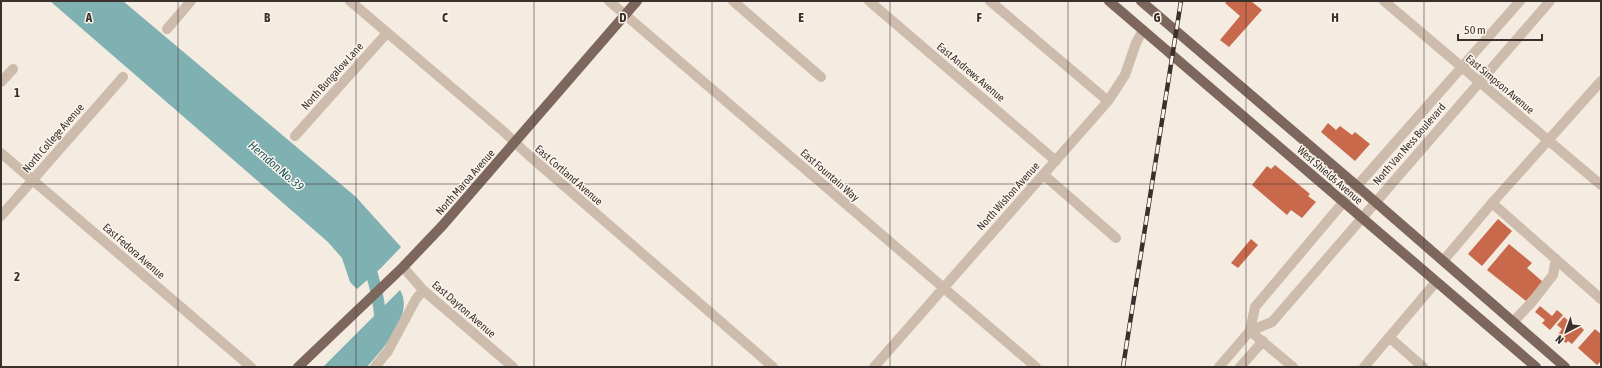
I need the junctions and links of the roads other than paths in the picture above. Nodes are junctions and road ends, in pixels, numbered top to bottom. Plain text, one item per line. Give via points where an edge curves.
1 (191, 1) edge
2 (350, 1) edge
3 (609, 1) edge
4 (637, 1) edge
5 (733, 1) edge
6 (870, 1) edge
7 (990, 1) edge
8 (1109, 1) edge
9 (1141, 1) edge
10 (1384, 1) edge
11 (1520, 1) edge
12 (1550, 1) edge
13 (625, 15) junction
14 (166, 29) dead end
15 (1143, 30) junction
16 (387, 33) junction
17 (1461, 67) junction
18 (13, 69) dead end
19 (123, 76) dead end
20 (821, 78) dead end
21 (1601, 81) edge
22 (1, 82) edge
23 (1479, 82) junction
24 (1108, 101) junction
25 (295, 136) dead end
26 (1548, 141) junction
27 (515, 143) junction
28 (1, 153) edge
29 (1056, 161) junction
30 (1044, 175) junction
31 (32, 180) junction
32 (1601, 185) edge
33 (1357, 186) junction
34 (1344, 202) junction
35 (1375, 202) junction
36 (1492, 203) junction
37 (1, 216) edge
38 (1361, 218) junction
39 (1116, 238) dead end
40 (1556, 259) junction
41 (1443, 261) junction
42 (403, 267) junction
43 (1436, 282) junction
44 (943, 288) junction
45 (423, 290) junction
46 (1601, 299) edge
47 (1513, 322) junction
48 (1250, 331) junction
49 (1389, 337) junction
50 (1262, 341) junction
51 (251, 367) edge
52 (298, 367) edge
53 (375, 367) edge
54 (512, 367) edge
55 (773, 367) edge
56 (874, 367) edge
57 (1036, 367) edge
58 (1219, 367) edge
59 (1240, 367) edge
60 (1293, 367) edge
61 (1364, 367) edge
62 (1423, 367) edge
63 (1536, 367) edge
64 (1565, 367) edge

1 - 14 street
2 - 16 street, East Cortland Avenue
3 - 13 street, East Fountain Way
4 - 13 main road, North Maroa Avenue
5 - 20 street
6 - 29 street, East Andrews Avenue
7 - 24 street
8 - 15 main road, West Shields Avenue
9 - 33 main road, West Shields Avenue
10 - 17 street, East Simpson Avenue
11 - 17 street, North Van Ness Boulevard
12 - 23 street, North Van Ness Boulevard
13 - 27 main road, North Maroa Avenue
13 - 44 street, East Fountain Way
15 - 24 street, North Wishon Avenue via 1125,75
15 - 34 main road, West Shields Avenue
16 - 25 street, North Bungalow Lane
16 - 27 street, East Cortland Avenue
17 - 23 street, East Simpson Avenue
17 - 33 street, North Van Ness Boulevard
18 - 22 street
19 - 31 street, North College Avenue
21 - 26 street
23 - 26 street, East Simpson Avenue
23 - 35 street, North Van Ness Boulevard
24 - 29 street, North Wishon Avenue
26 - 32 street, East Simpson Avenue
26 - 36 street
27 - 42 main road, North Maroa Avenue
27 - 55 street, East Cortland Avenue
28 - 31 street, East Fedora Avenue
29 - 30 street, North Wishon Avenue
30 - 39 street
30 - 44 street, North Wishon Avenue
31 - 37 street, North College Avenue
31 - 51 street, East Fedora Avenue
33 - 34 street, North Van Ness Boulevard
33 - 35 main road, West Shields Avenue
34 - 38 main road, West Shields Avenue
34 - 48 street, North Van Ness Boulevard via 1256,306
35 - 38 street, North Van Ness Boulevard
35 - 41 main road, West Shields Avenue
36 - 40 street
36 - 41 street
38 - 43 main road, West Shields Avenue
38 - 48 street, North Van Ness Boulevard via 1272,322
40 - 46 street
40 - 47 street via 1553,275
41 - 47 main road, West Shields Avenue
42 - 45 street, East Dayton Avenue
42 - 52 main road, North Maroa Avenue
43 - 49 street
43 - 63 main road, West Shields Avenue
44 - 56 street, North Wishon Avenue
44 - 57 street, East Fountain Way
45 - 53 street via 388,352
45 - 54 street, East Dayton Avenue
47 - 64 main road, West Shields Avenue
48 - 50 street
48 - 58 street, North Van Ness Boulevard
49 - 61 street
49 - 62 street
50 - 59 street
50 - 60 street

